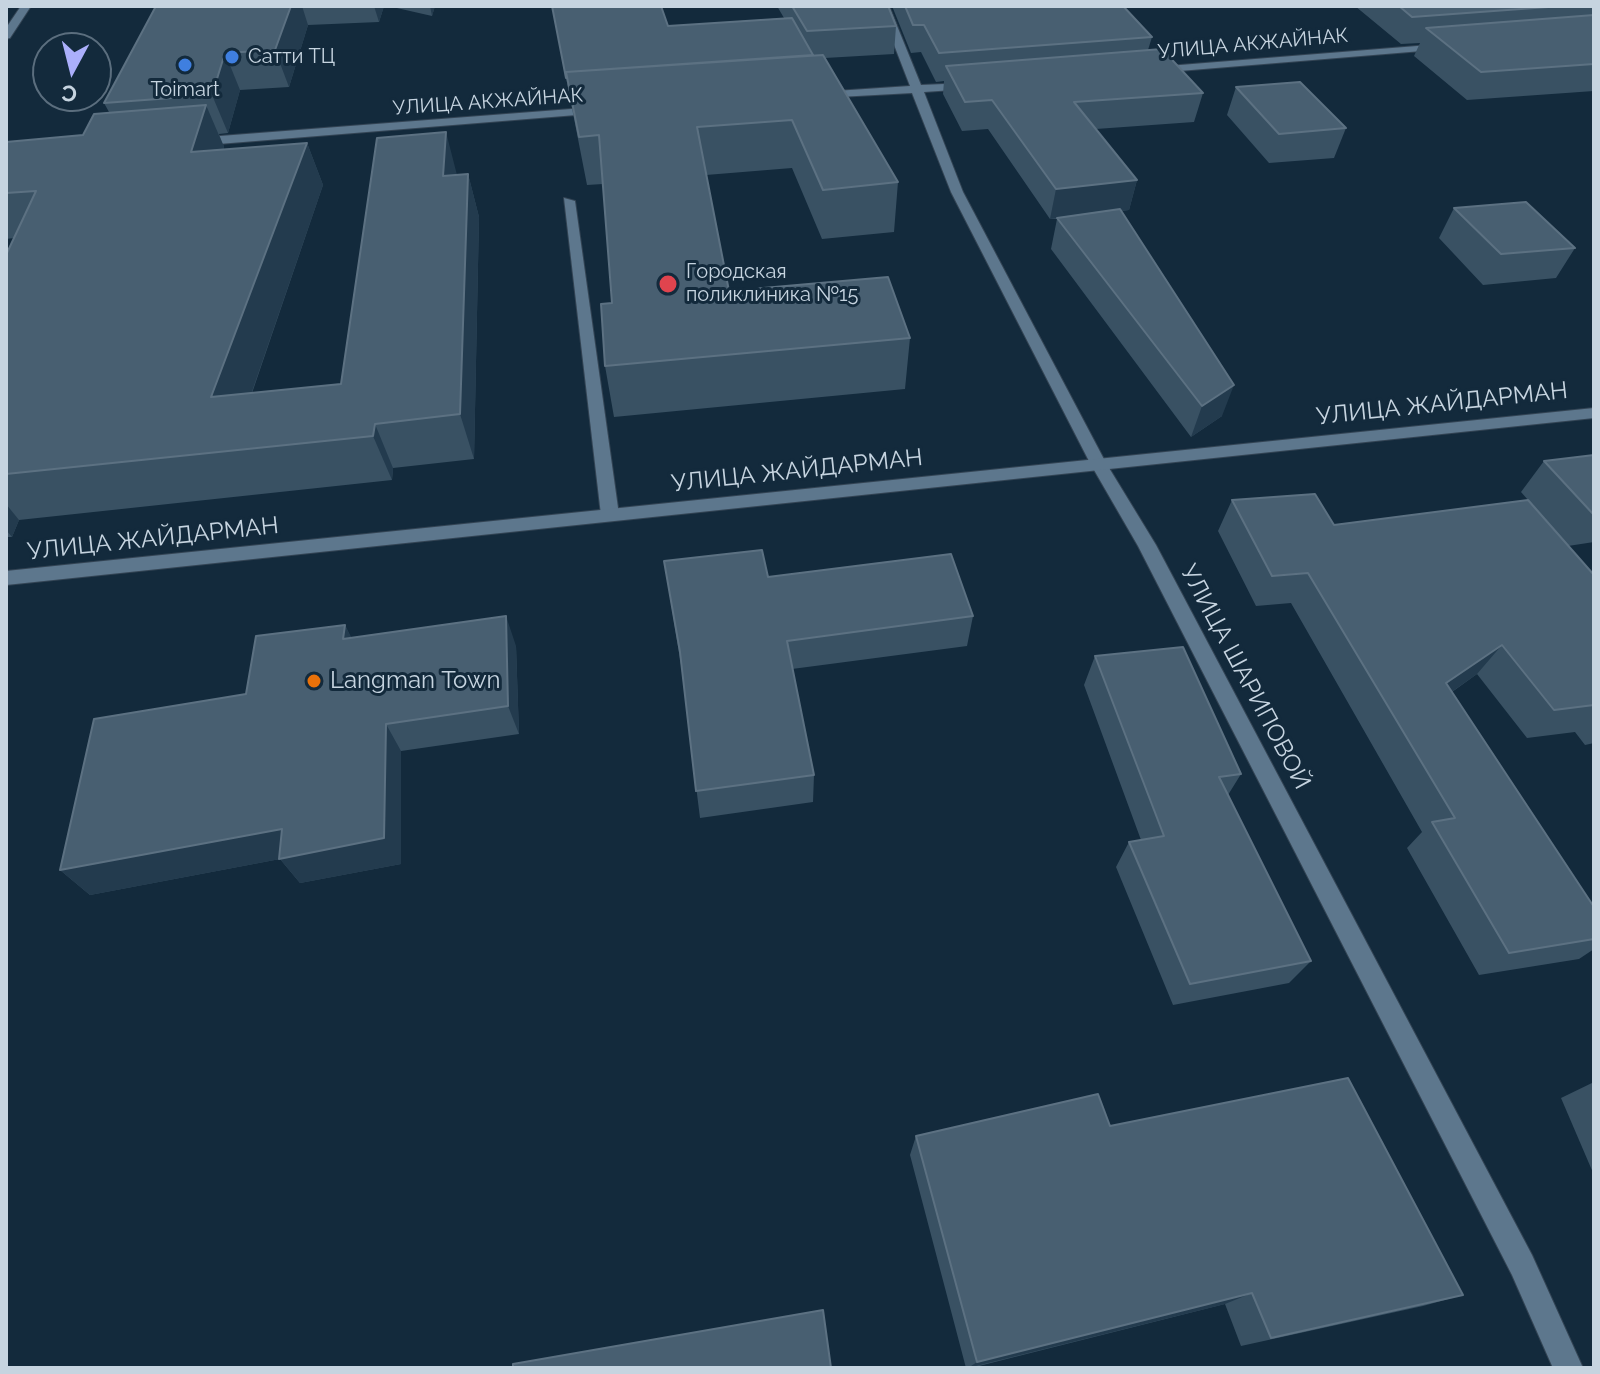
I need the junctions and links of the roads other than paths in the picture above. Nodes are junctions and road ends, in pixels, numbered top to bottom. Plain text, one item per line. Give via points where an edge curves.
1 (26, 6) edge
2 (884, 6) edge
3 (6, 36) edge
4 (1455, 46) edge
5 (1138, 72) edge
6 (979, 85) edge
7 (916, 90) junction
8 (810, 96) edge
9 (606, 111) edge
10 (180, 143) edge
11 (569, 201) dead end
12 (1594, 413) edge
13 (1098, 463) junction
14 (610, 515) junction
15 (6, 578) edge
16 (1568, 1368) edge

1 - 3 street
2 - 7 street, УЛИЦА ШАРИПОВОЙ
4 - 5 street, УЛИЦА АКЖАЙНАК
6 - 7 street
7 - 8 street
7 - 13 street, УЛИЦА ШАРИПОВОЙ via 957,192
9 - 10 street, УЛИЦА АКЖАЙНАК
11 - 14 street
12 - 13 street, УЛИЦА ЖАЙДАРМАН
13 - 14 street, УЛИЦА ЖАЙДАРМАН
13 - 16 street, УЛИЦА ШАРИПОВОЙ via 1147,545 1522,1265
14 - 15 street, УЛИЦА ЖАЙДАРМАН

